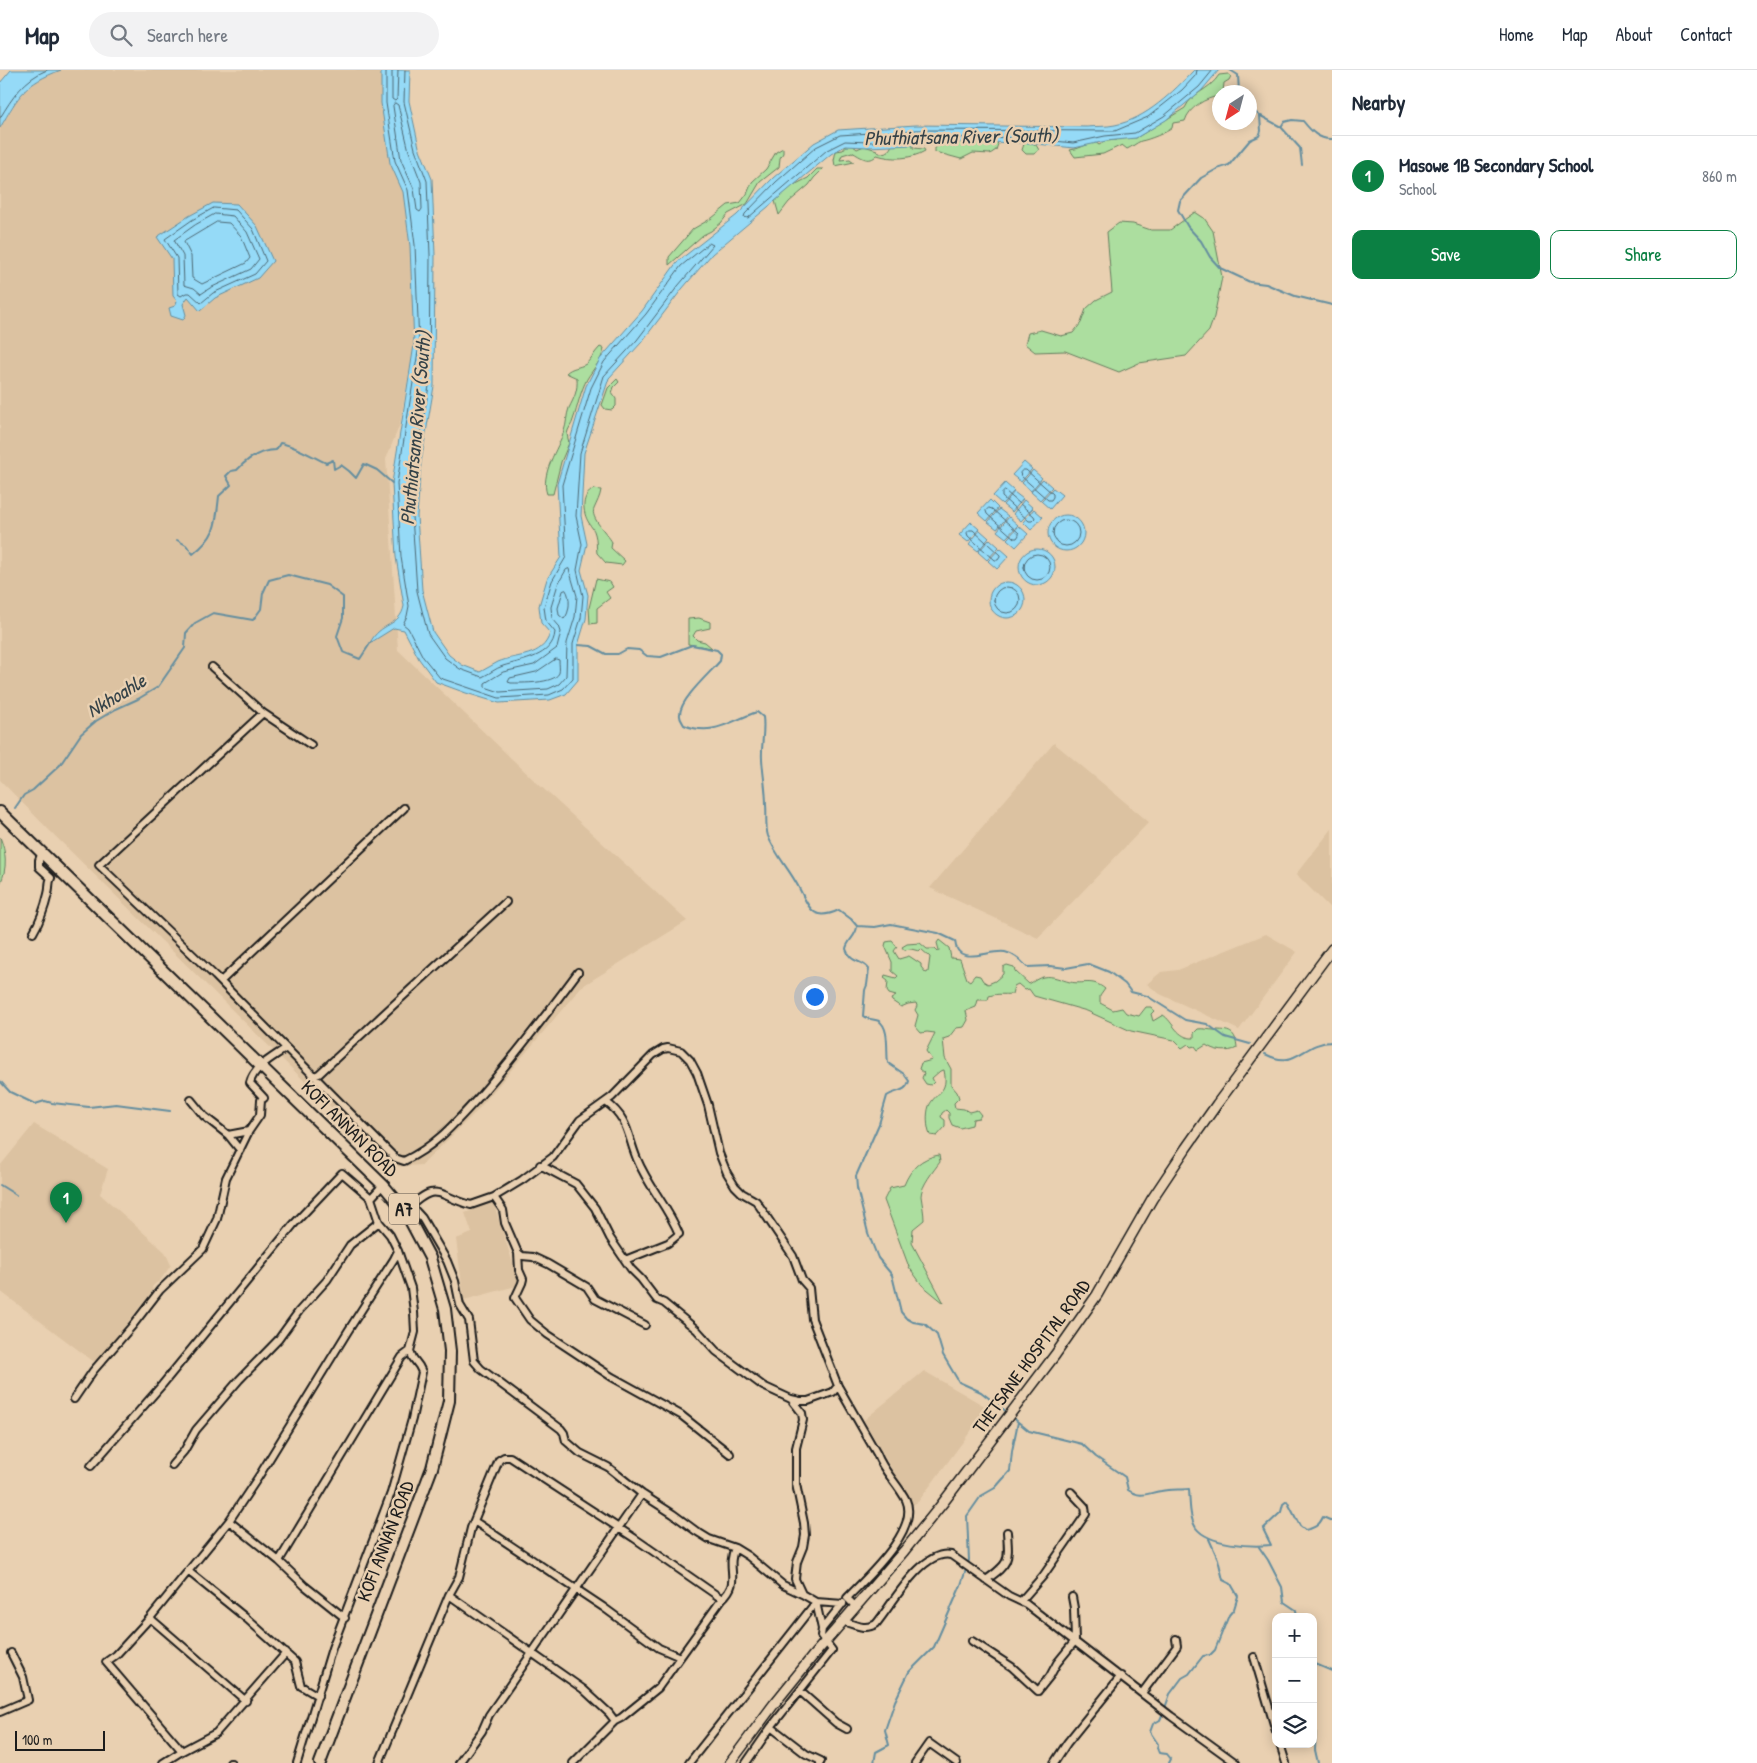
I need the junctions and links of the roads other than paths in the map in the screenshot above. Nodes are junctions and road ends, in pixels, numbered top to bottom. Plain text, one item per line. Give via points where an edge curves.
1 (212, 667) dead end
2 (263, 713) junction
3 (311, 745) dead end
4 (404, 808) dead end
5 (0, 812) edge
6 (42, 852) junction
7 (506, 902) dead end
8 (33, 933) dead end
9 (1332, 949) edge
10 (578, 972) dead end
11 (221, 981) junction
12 (286, 1048) junction
13 (262, 1066) junction
14 (314, 1076) junction
15 (191, 1100) dead end
16 (606, 1102) junction
17 (249, 1131) junction
18 (228, 1135) junction
19 (240, 1150) junction
20 (540, 1165) junction
21 (383, 1185) junction
22 (494, 1197) junction
23 (371, 1198) junction
24 (408, 1209) junction
25 (379, 1222) junction
26 (398, 1251) junction
27 (518, 1252) junction
28 (625, 1260) junction
29 (645, 1325) dead end
30 (410, 1351) junction
31 (838, 1386) junction
32 (74, 1399) dead end
33 (791, 1399) junction
34 (730, 1454) dead end
35 (172, 1465) dead end
36 (91, 1466) dead end
37 (1072, 1492) dead end
38 (642, 1494) junction
39 (229, 1521) junction
40 (474, 1521) junction
41 (618, 1528) junction
42 (1007, 1532) dead end
43 (735, 1548) junction
44 (279, 1561) junction
45 (188, 1571) junction
46 (986, 1580) junction
47 (576, 1590) junction
48 (802, 1594) junction
49 (449, 1596) junction
50 (1072, 1597) dead end
51 (722, 1599) junction
52 (845, 1601) junction
53 (816, 1602) junction
54 (1021, 1602) junction
55 (855, 1606) junction
56 (150, 1618) junction
57 (345, 1618) junction
58 (842, 1621) junction
59 (822, 1629) junction
60 (1176, 1639) dead end
61 (972, 1641) dead end
62 (1075, 1641) junction
63 (824, 1642) junction
64 (10, 1653) dead end
65 (286, 1653) junction
66 (533, 1654) junction
67 (680, 1657) junction
68 (1254, 1657) dead end
69 (1121, 1676) junction
70 (801, 1692) junction
71 (1142, 1693) junction
72 (318, 1696) junction
73 (246, 1700) junction
74 (0, 1712) edge
75 (1272, 1718) edge
76 (615, 1720) junction
77 (771, 1727) junction
78 (847, 1729) dead end
79 (1281, 1748) edge
80 (182, 1750) junction
81 (163, 1763) edge
82 (297, 1763) edge
83 (320, 1763) edge
84 (379, 1763) edge
85 (459, 1763) edge
86 (573, 1763) edge
87 (689, 1763) edge
88 (730, 1763) edge
89 (746, 1763) edge
90 (820, 1763) edge
91 (915, 1763) edge
92 (957, 1763) edge
93 (1054, 1763) edge
94 (1236, 1763) edge
95 (1286, 1763) edge

1 - 2 street
2 - 3 street
2 - 11 street via 99,865
4 - 11 street
5 - 6 main road, KOFI ANNAN ROAD / A7
6 - 8 street via 39,868 51,878 50,891
6 - 13 main road, KOFI ANNAN ROAD / A7
7 - 14 street via 320,1074
9 - 55 main road, THETSANE HOSPITAL ROAD via 1217,1104 1152,1200 1116,1263 1055,1355 942,1504
10 - 14 street via 522,1047 449,1130 423,1152 404,1161 395,1158
11 - 12 street
12 - 13 street
12 - 14 street
13 - 17 street via 250,1083 264,1098 260,1115
13 - 21 main road, KOFI ANNAN ROAD / A7
15 - 18 street via 204,1116
16 - 20 street via 580,1120 553,1157
16 - 28 street via 620,1116 637,1159 679,1234 668,1243
16 - 31 street via 657,1051 674,1048 690,1060 702,1086 719,1153 730,1178 764,1211 809,1288 812,1319
17 - 18 street
17 - 19 street
18 - 19 street
19 - 32 street via 226,1178 217,1219 203,1248 160,1290
20 - 22 street
20 - 28 street via 576,1184 595,1208
21 - 23 street
21 - 24 main road, KOFI ANNAN ROAD / A7
22 - 24 street via 471,1205 448,1195 430,1192
22 - 27 street via 503,1210
23 - 25 street
23 - 36 street via 342,1173 293,1225
24 - 38 street via 422,1218 451,1271 460,1305 469,1320 474,1361 498,1383 561,1429 573,1449 608,1467
24 - 83 main road, KOFI ANNAN ROAD / A7 via 430,1258 445,1308 450,1350 449,1401 432,1468
25 - 26 street
25 - 35 street via 350,1245 278,1340 238,1380 196,1430
26 - 30 street via 411,1288 414,1312 415,1332
26 - 39 street
27 - 29 street via 548,1264 586,1287 595,1299
27 - 34 street via 523,1279 515,1298 530,1320 612,1377 681,1415
28 - 33 street via 657,1300 697,1330 716,1351 763,1386
30 - 44 street via 402,1357
30 - 57 street via 422,1372 412,1419 391,1493
31 - 33 street via 833,1392 808,1401
31 - 52 street via 882,1466 906,1501 909,1516 884,1558
33 - 48 street via 802,1413 803,1420 796,1448 796,1484 805,1535 795,1579
37 - 54 street via 1085,1507 1086,1514
38 - 41 street
38 - 43 street via 702,1535
39 - 44 street
39 - 45 street
40 - 41 street via 499,1460 510,1457
40 - 47 street
40 - 49 street via 458,1577
41 - 47 street
41 - 51 street
42 - 46 street via 1009,1552 1006,1564
43 - 48 street via 783,1585
43 - 51 street via 730,1557 732,1587
44 - 57 street
45 - 56 street
45 - 65 street
46 - 54 street
46 - 58 street via 956,1557 946,1554 912,1574 880,1620 872,1626
47 - 66 street
47 - 67 street via 660,1648
48 - 53 street
49 - 66 street
49 - 84 street
50 - 62 street
51 - 67 street
52 - 53 street
52 - 55 street
52 - 59 street
53 - 59 street
53 - 87 street
54 - 62 street
55 - 58 main road, THETSANE HOSPITAL ROAD
56 - 73 street
56 - 80 street via 106,1662
57 - 72 street
58 - 63 main road, THETSANE HOSPITAL ROAD
59 - 63 street
60 - 71 street via 1177,1646
61 - 62 street via 1012,1667 1038,1691
62 - 69 street
63 - 70 street via 832,1650
63 - 88 main road, THETSANE HOSPITAL ROAD
64 - 74 street via 23,1677 28,1700
65 - 72 street via 295,1662 301,1686
65 - 73 street
66 - 76 street via 582,1688
66 - 85 street
67 - 76 street via 658,1688
68 - 75 street
69 - 71 street
69 - 93 street
70 - 77 street
70 - 78 street
71 - 94 street
72 - 82 street
73 - 80 street via 216,1733
76 - 86 street
77 - 89 street
77 - 90 street
79 - 95 street
80 - 81 street
91 - 92 street via 929,1744

